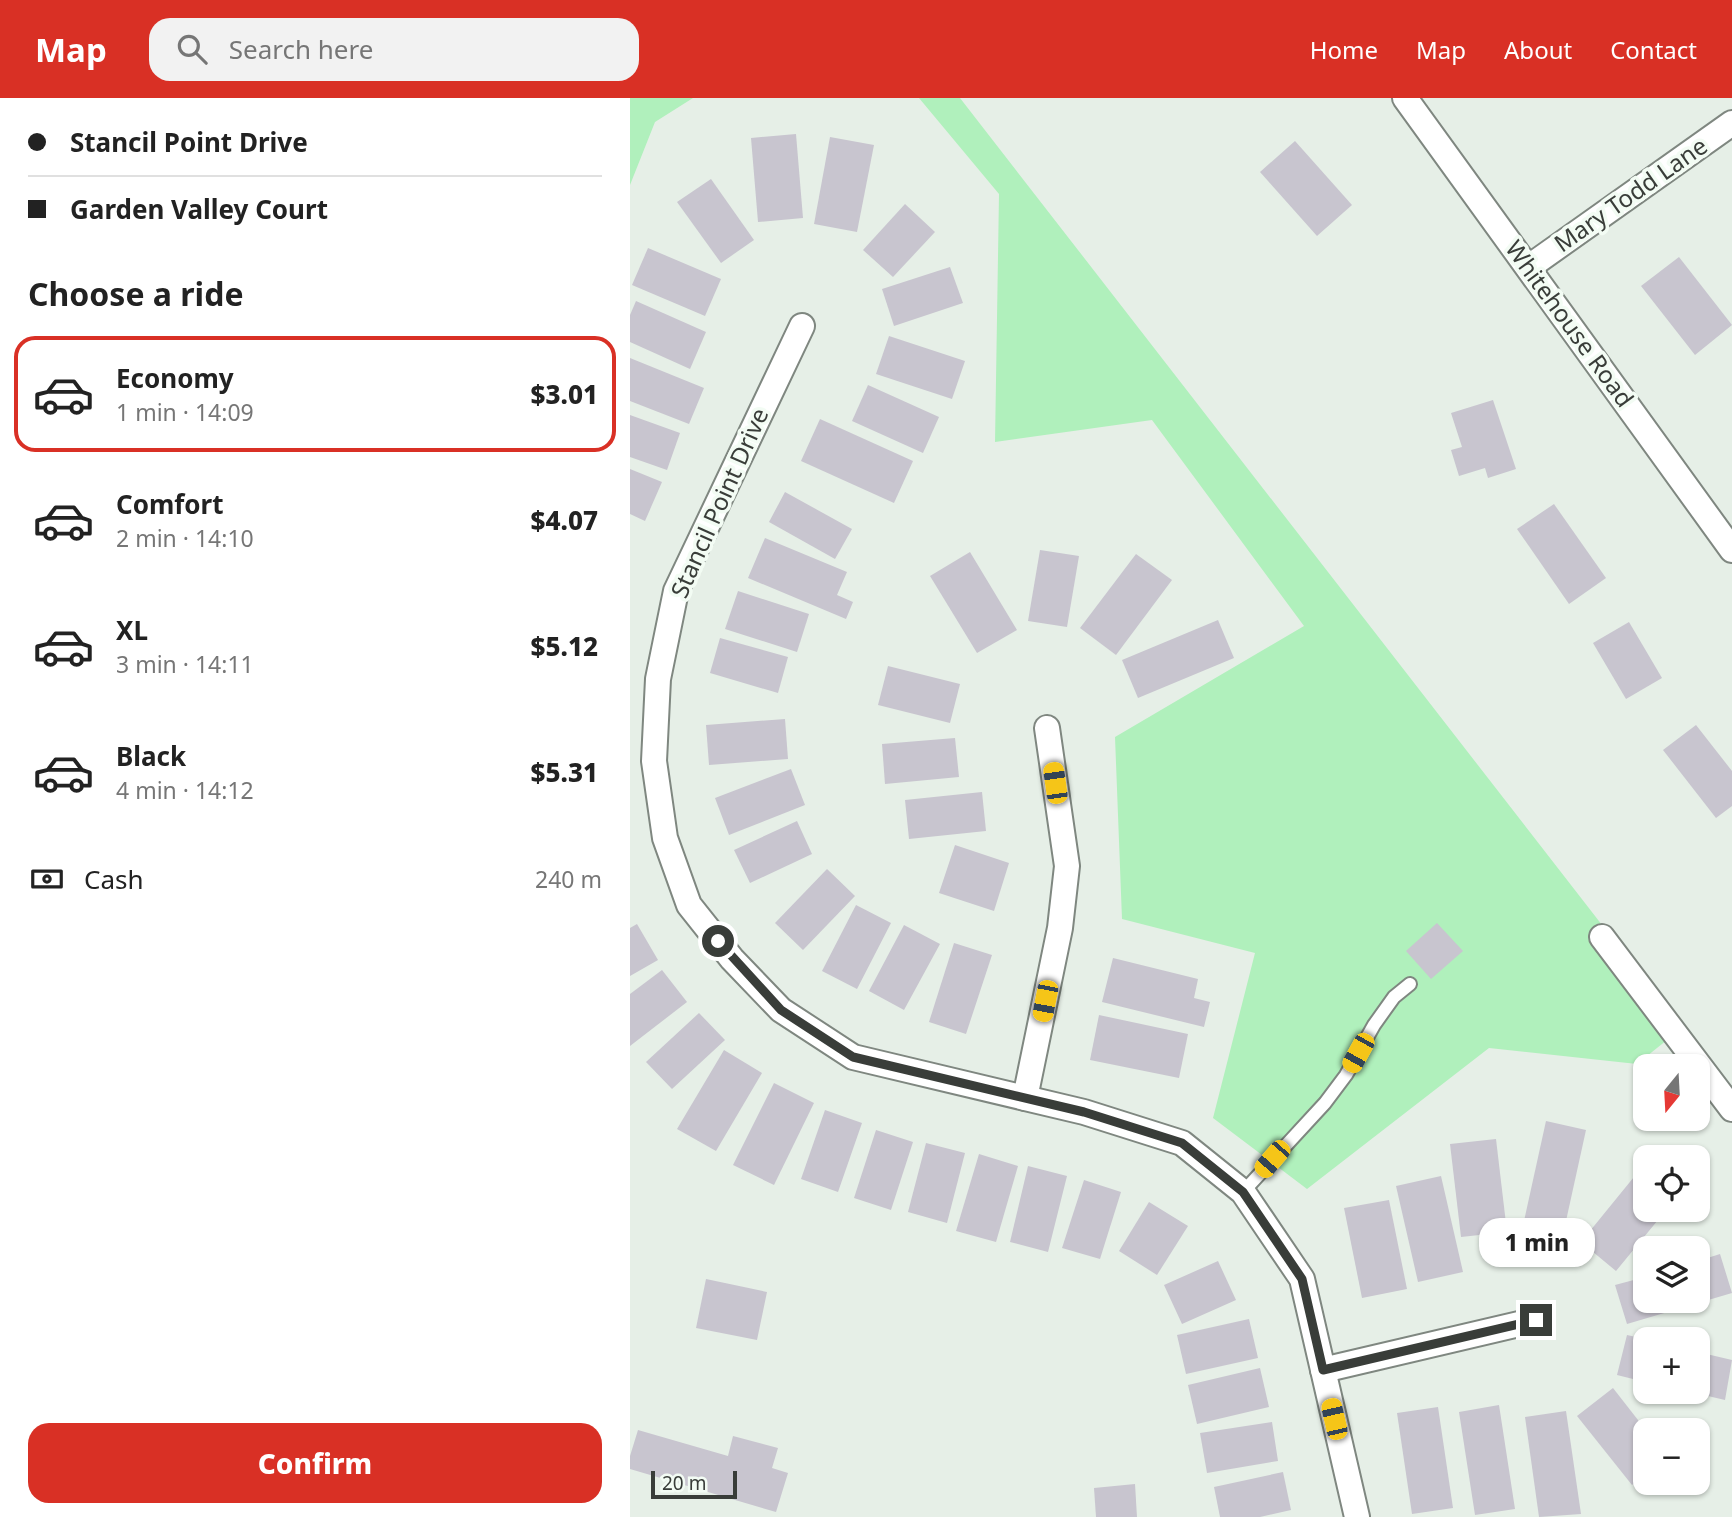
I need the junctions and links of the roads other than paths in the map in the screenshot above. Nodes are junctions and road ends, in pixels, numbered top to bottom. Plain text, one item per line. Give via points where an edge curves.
1 (1405, 98) edge
2 (1732, 123) edge
3 (1529, 267) junction
4 (802, 326) dead end
5 (1732, 550) edge
6 (1047, 728) dead end
7 (1602, 937) dead end
8 (1410, 984) dead end
9 (1728, 1097) edge
10 (1025, 1098) junction
11 (1243, 1192) junction
12 (1536, 1320) dead end
13 (1323, 1370) junction
14 (1357, 1517) edge

1 - 3 street, Whitehouse Road
2 - 3 street, Mary Todd Lane
3 - 5 street, Whitehouse Road
4 - 10 street, Stancil Point Drive via 676,591 658,679 654,761 665,838 690,905 732,959 781,1010 853,1057
6 - 10 street via 1067,866 1060,928
7 - 9 street
8 - 11 lane via 1394,997 1325,1103
10 - 11 street, Stancil Point Drive via 1182,1143
11 - 13 street, Stancil Point Drive via 1302,1279
12 - 13 street
13 - 14 street, Stancil Point Drive

